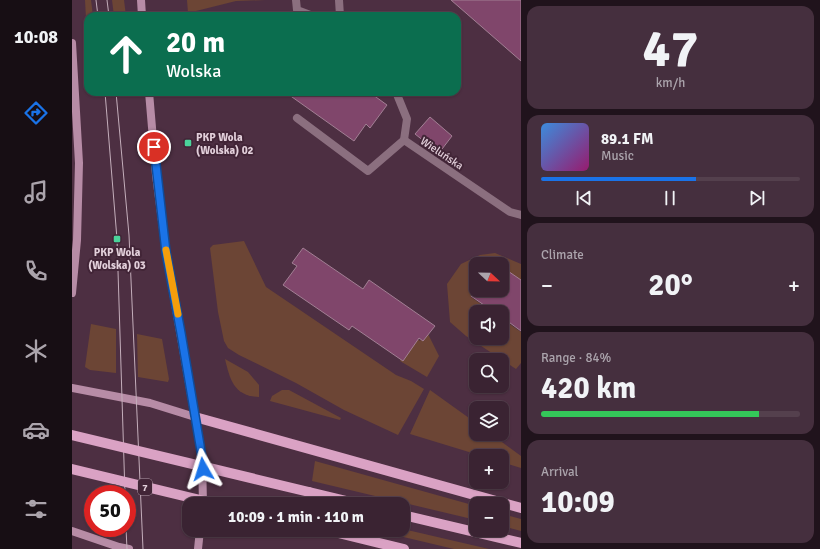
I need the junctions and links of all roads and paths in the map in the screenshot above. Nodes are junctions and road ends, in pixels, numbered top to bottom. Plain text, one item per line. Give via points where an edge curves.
1 (141, 0) edge
2 (296, 0) edge
3 (339, 0) edge
4 (142, 12) edge
5 (302, 12) edge
6 (340, 12) edge
7 (72, 43) edge
8 (149, 96) edge
9 (398, 96) edge
10 (297, 118) dead end
11 (404, 140) junction
12 (521, 215) edge
13 (72, 293) edge
14 (72, 388) edge
15 (195, 417) junction
16 (72, 435) edge
17 (72, 469) edge
18 (188, 497) edge
19 (202, 497) edge
20 (330, 497) edge
21 (521, 508) edge
22 (410, 517) edge
23 (72, 531) edge
24 (199, 537) edge
25 (355, 537) edge
26 (521, 543) edge
27 (129, 549) edge
28 (198, 549) edge
29 (404, 549) edge

1 - 4 main road
2 - 5 street via 297,10
3 - 6 street
7 - 13 main road via 79,163 78,240
8 - 15 main road via 166,252
9 - 11 street via 407,119
10 - 11 street, Wieluńska via 368,171
11 - 12 street, Wieluńska via 510,212
14 - 15 main road via 150,403
15 - 19 main road via 202,457
15 - 21 main road
16 - 20 main road, bridge
17 - 18 main road, 7, bridge
22 - 26 main road
23 - 27 main road
24 - 28 main road
25 - 29 main road

